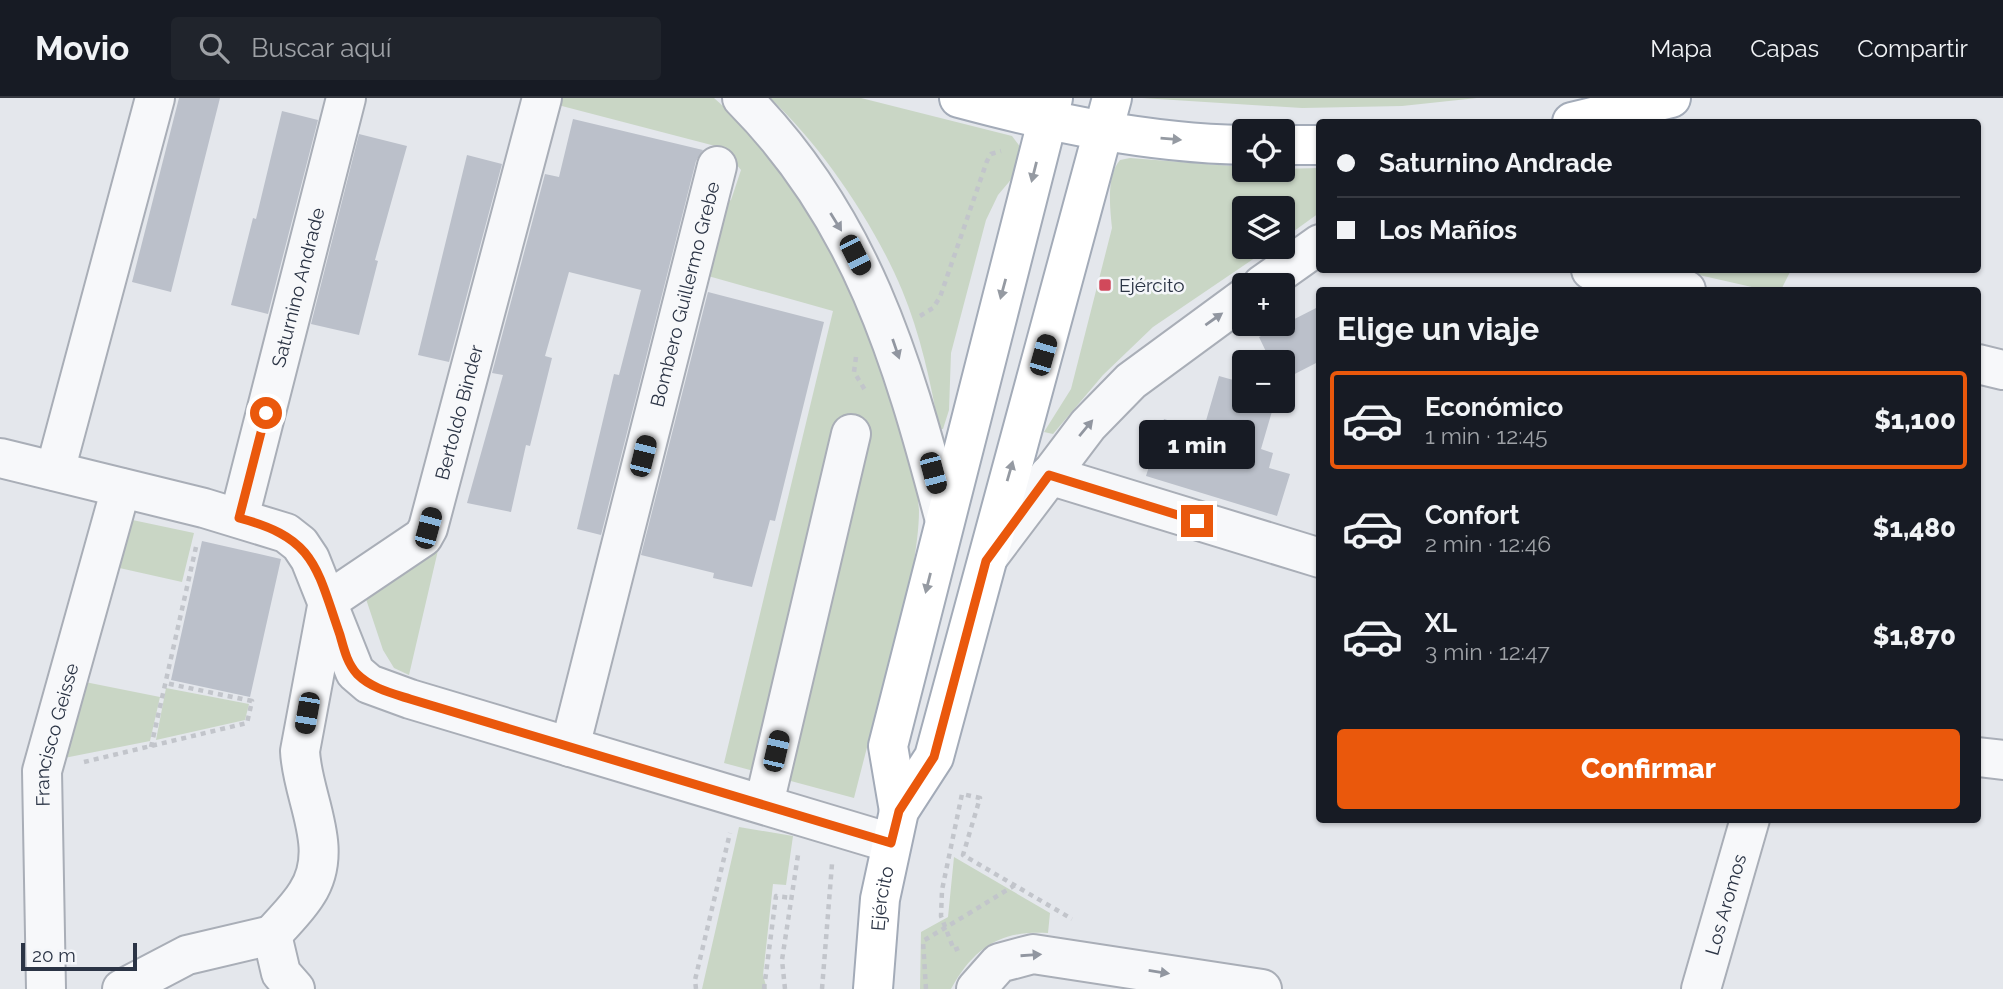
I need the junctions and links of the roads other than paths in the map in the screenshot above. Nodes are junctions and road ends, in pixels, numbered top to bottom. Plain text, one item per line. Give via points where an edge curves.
1 (155, 98) edge
2 (346, 98) edge
3 (542, 98) edge
4 (742, 98) edge
5 (959, 98) edge
6 (1671, 98) edge
7 (1050, 110) edge
8 (1108, 115) edge
9 (1616, 117) edge
10 (1598, 119) edge
11 (1232, 142) edge
12 (1295, 145) edge
13 (1316, 145) edge
14 (717, 166) dead end
15 (1316, 247) edge
16 (1279, 273) edge
17 (1609, 273) edge
18 (1656, 281) edge
19 (1232, 307) edge
20 (1981, 364) edge
21 (2003, 370) edge
22 (851, 434) dead end
23 (0, 458) edge
24 (55, 471) junction
25 (1049, 475) junction
26 (121, 488) junction
27 (944, 517) junction
28 (239, 518) junction
29 (1316, 557) edge
30 (986, 561) junction
31 (328, 601) junction
32 (570, 747) junction
33 (1981, 757) edge
34 (2003, 761) edge
35 (751, 801) junction
36 (1749, 823) edge
37 (895, 827) junction
38 (272, 935) junction
39 (1216, 985) edge
40 (46, 989) edge
41 (122, 989) edge
42 (295, 989) edge
43 (873, 989) edge
44 (976, 989) edge
45 (1262, 989) edge
46 (1700, 989) edge

1 - 24 street
2 - 28 street, Saturnino Andrade
3 - 31 street, Bertoldo Binder via 428,528 423,537
4 -> 27 street, Ejército via 806,175 840,227 873,292 907,382
5 - 7 main road
6 - 9 main road
7 - 8 main road
7 -> 27 main road, Ejército
8 -> 11 main road
30 -> 8 main road, Ejército
9 - 10 main road
12 - 13 main road
14 - 32 street, Bombero Guillermo Grebe
15 - 16 street
17 - 18 street
25 -> 19 street, Ejército via 1131,381
20 - 21 street
22 - 35 street
23 - 24 street
24 - 26 street
25 - 29 street
25 - 30 street, Ejército
26 - 28 street
26 - 40 street, Francisco Geisse via 42,771
27 -> 37 main road, Ejército via 888,746
28 - 31 street via 286,533 300,544
30 - 37 main road, Ejército via 934,757
31 - 32 street via 348,660 369,684
31 - 38 street via 300,751 318,836 319,870 307,894
32 - 35 street
33 - 34 street
35 - 37 street
36 - 46 street, Los Aromos
37 - 43 main road, Ejército via 880,900
38 - 41 street via 187,955
38 - 42 street via 281,973
44 -> 39 street via 999,963 1033,954
39 - 45 street

